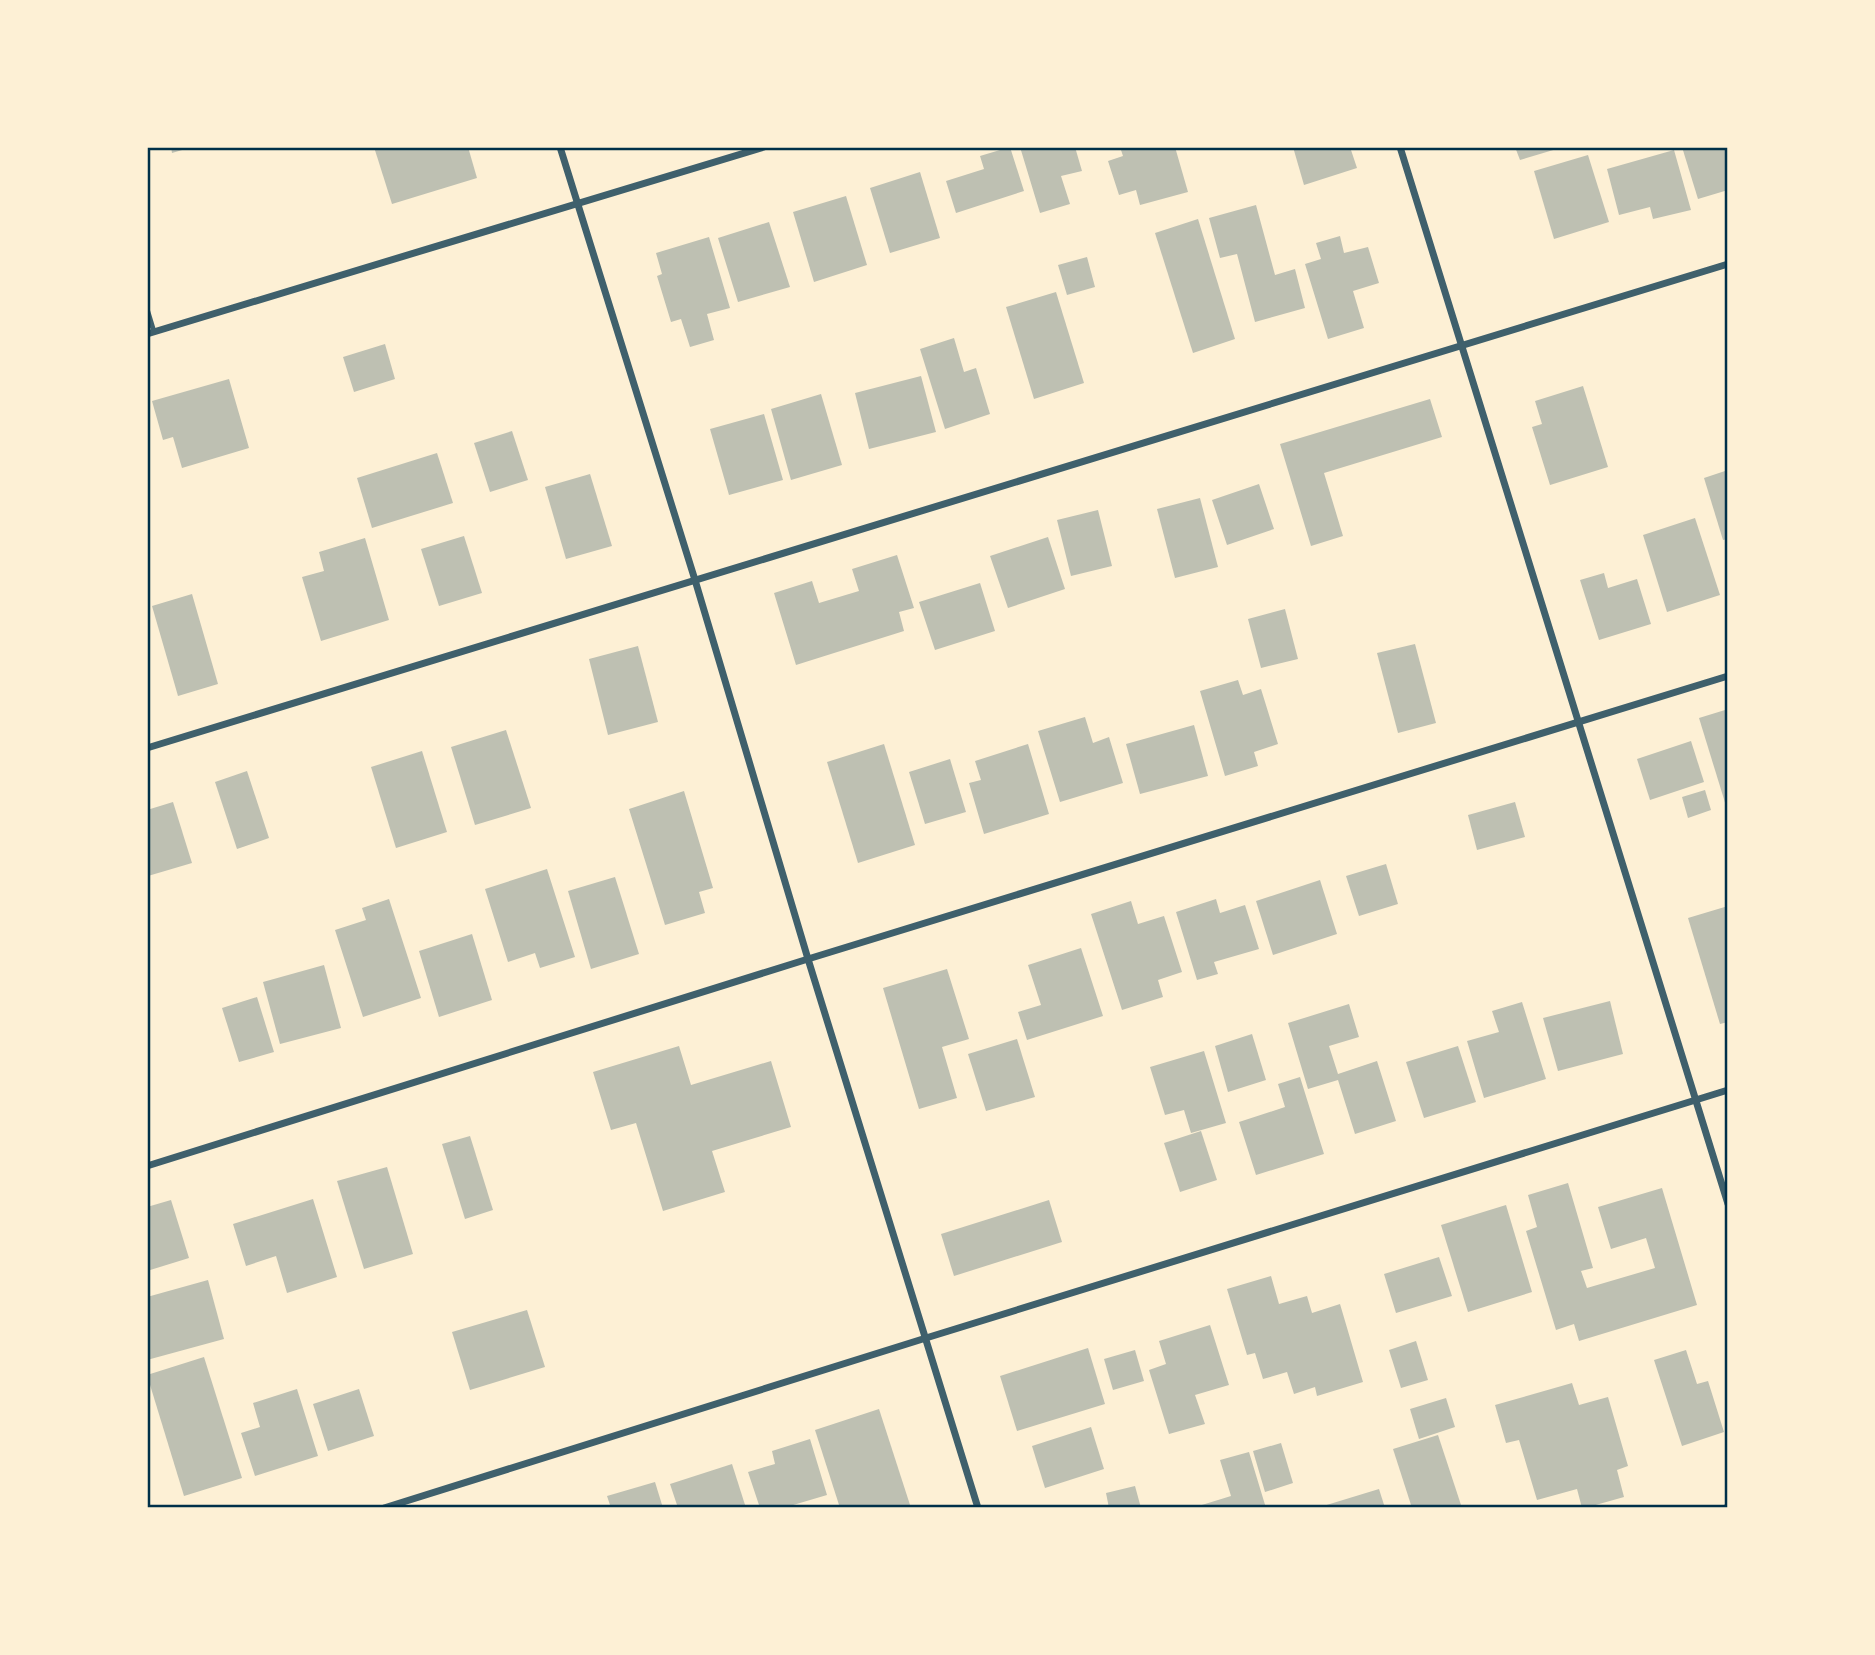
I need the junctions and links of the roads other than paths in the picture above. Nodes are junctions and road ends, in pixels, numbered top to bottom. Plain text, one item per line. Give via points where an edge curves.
1 (560, 147) edge
2 (764, 147) edge
3 (1400, 147) edge
4 (579, 205) junction
5 (1728, 264) edge
6 (147, 309) edge
7 (151, 333) edge
8 (1462, 344) junction
9 (695, 580) junction
10 (1728, 676) edge
11 (1578, 721) junction
12 (147, 748) edge
13 (808, 959) junction
14 (1728, 1090) edge
15 (1697, 1100) junction
16 (147, 1166) edge
17 (1728, 1204) edge
18 (926, 1338) junction
19 (384, 1508) edge
20 (978, 1508) edge

1 - 4 street
2 - 4 street
3 - 8 street
4 - 7 street
4 - 9 street
5 - 8 street
6 - 7 lane
8 - 9 street
8 - 11 street
9 - 12 street
9 - 13 street
10 - 11 street
11 - 13 street
11 - 15 street
13 - 16 street
13 - 18 street
14 - 15 street
15 - 17 street
15 - 18 street
18 - 19 street
18 - 20 street

